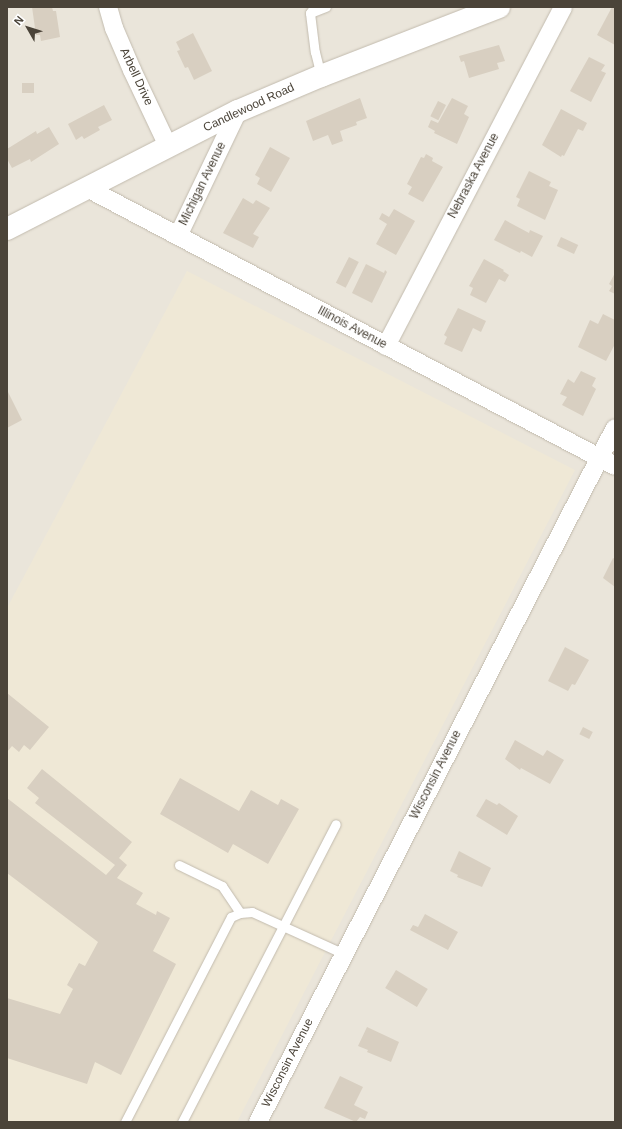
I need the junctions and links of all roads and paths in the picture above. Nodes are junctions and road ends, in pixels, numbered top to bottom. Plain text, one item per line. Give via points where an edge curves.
1 (108, 7) edge
2 (326, 7) edge
3 (500, 7) edge
4 (563, 7) edge
5 (312, 10) edge
6 (467, 13) edge
7 (321, 76) junction
8 (238, 111) junction
9 (168, 146) junction
10 (89, 189) junction
11 (7, 229) edge
12 (178, 236) junction
13 (386, 346) junction
14 (615, 428) edge
15 (599, 458) junction
16 (615, 466) edge
17 (336, 824) dead end
18 (179, 865) dead end
19 (240, 913) junction
20 (283, 925) junction
21 (344, 954) junction
22 (124, 1122) edge
23 (182, 1122) edge
24 (258, 1122) edge

1 - 9 street, Arbell Drive via 132,70
2 - 5 lane
3 - 6 street, Candlewood Road
4 - 13 street, Nebraska Avenue
5 - 7 lane via 315,52
6 - 7 street, Candlewood Road
7 - 8 street, Candlewood Road
8 - 9 street, Candlewood Road
8 - 12 street, Michigan Avenue
9 - 10 street, Candlewood Road
10 - 11 street, Candlewood Road
10 - 12 street, Illinois Avenue
12 - 13 street, Illinois Avenue
13 - 15 street, Illinois Avenue
14 - 15 street, Wisconsin Avenue
15 - 16 street, Illinois Avenue
15 - 21 street, Wisconsin Avenue
17 - 20 lane
18 - 19 lane via 222,886
19 - 20 lane via 252,912
19 - 22 lane via 231,917
20 - 21 lane
20 - 23 lane
21 - 24 street, Wisconsin Avenue

